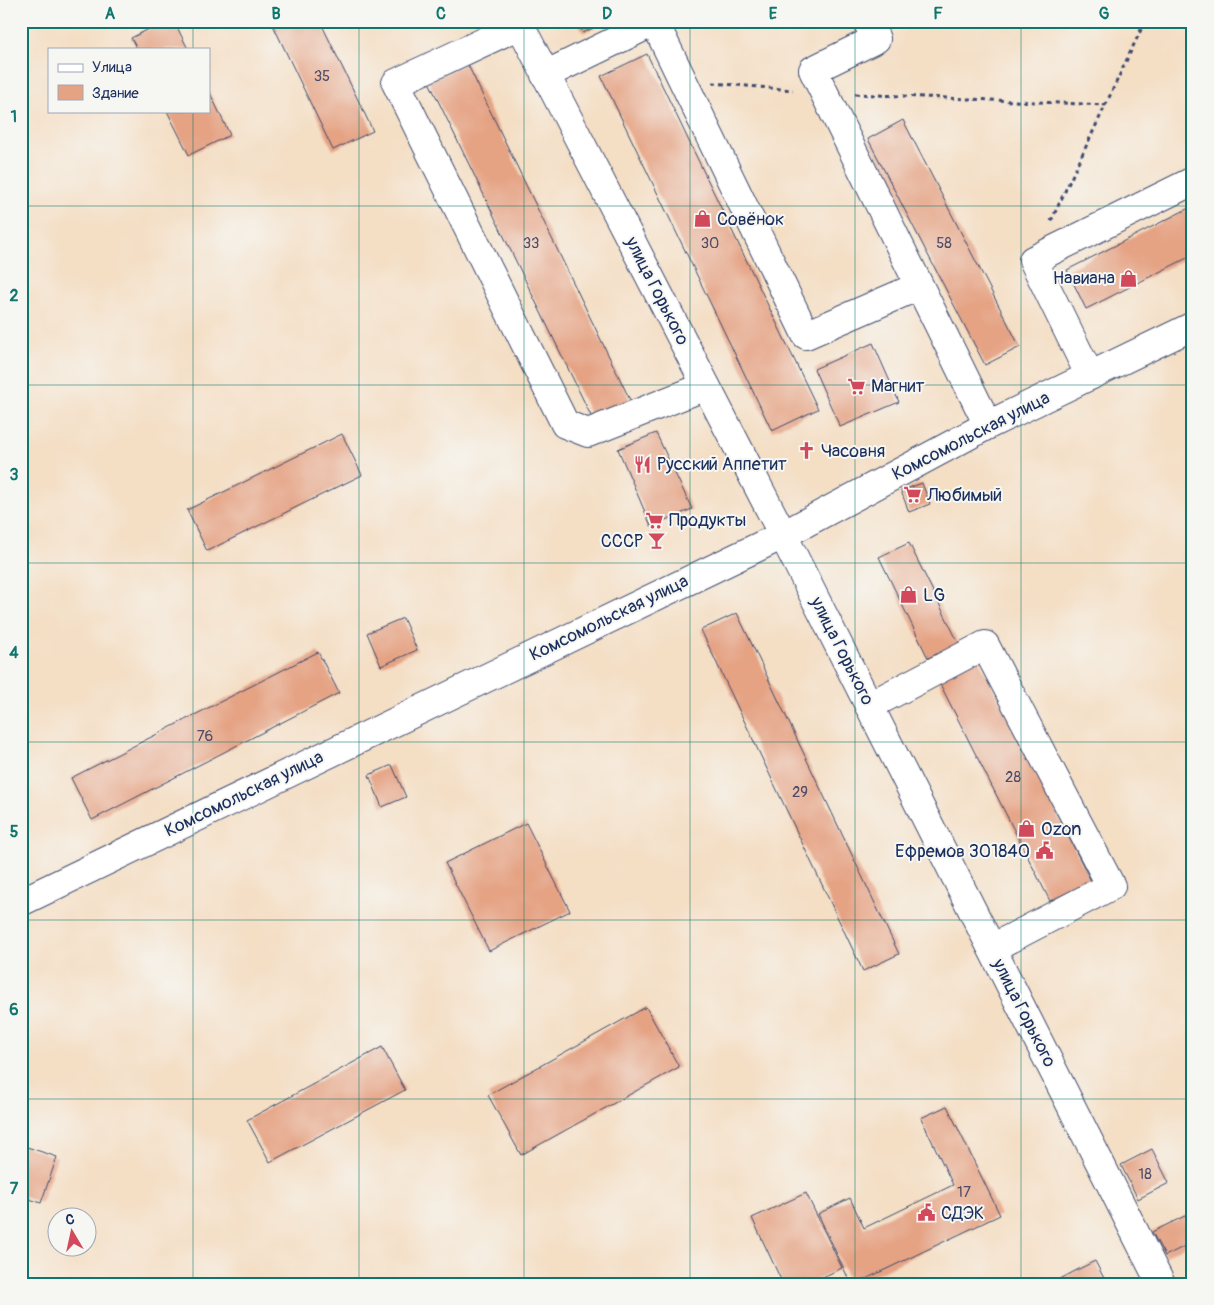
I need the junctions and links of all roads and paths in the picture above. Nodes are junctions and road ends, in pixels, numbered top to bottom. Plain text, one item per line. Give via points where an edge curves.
1 (867, 21) edge
2 (1145, 21) edge
3 (654, 22) edge
4 (519, 23) edge
5 (545, 75) junction
6 (682, 80) junction
7 (824, 93) junction
8 (1106, 105) junction
9 (1193, 181) edge
10 (1032, 260) junction
11 (919, 286) junction
12 (1193, 326) edge
13 (1090, 376) junction
14 (706, 386) junction
15 (988, 425) junction
16 (783, 535) junction
17 (869, 706) junction
18 (21, 902) edge
19 (992, 948) junction
20 (1161, 1284) edge

1 - 7 street via 876,39 813,70
2 - 8 path
3 - 5 street
3 - 6 street
4 - 5 street, улица Горького
4 - 14 street via 396,83 565,424 588,433
5 - 14 street, улица Горького
6 - 7 path
6 - 11 street via 806,335
7 - 8 path
7 - 11 street
8 - 10 path
9 - 10 street
10 - 13 street
11 - 15 street
12 - 13 street, Комсомольская улица
13 - 15 street, Комсомольская улица
14 - 16 street, улица Горького
15 - 16 street, Комсомольская улица
16 - 17 street, улица Горького
16 - 18 street, Комсомольская улица
17 - 19 street, улица Горького
17 - 19 street via 985,645 1111,886
19 - 20 street, улица Горького

